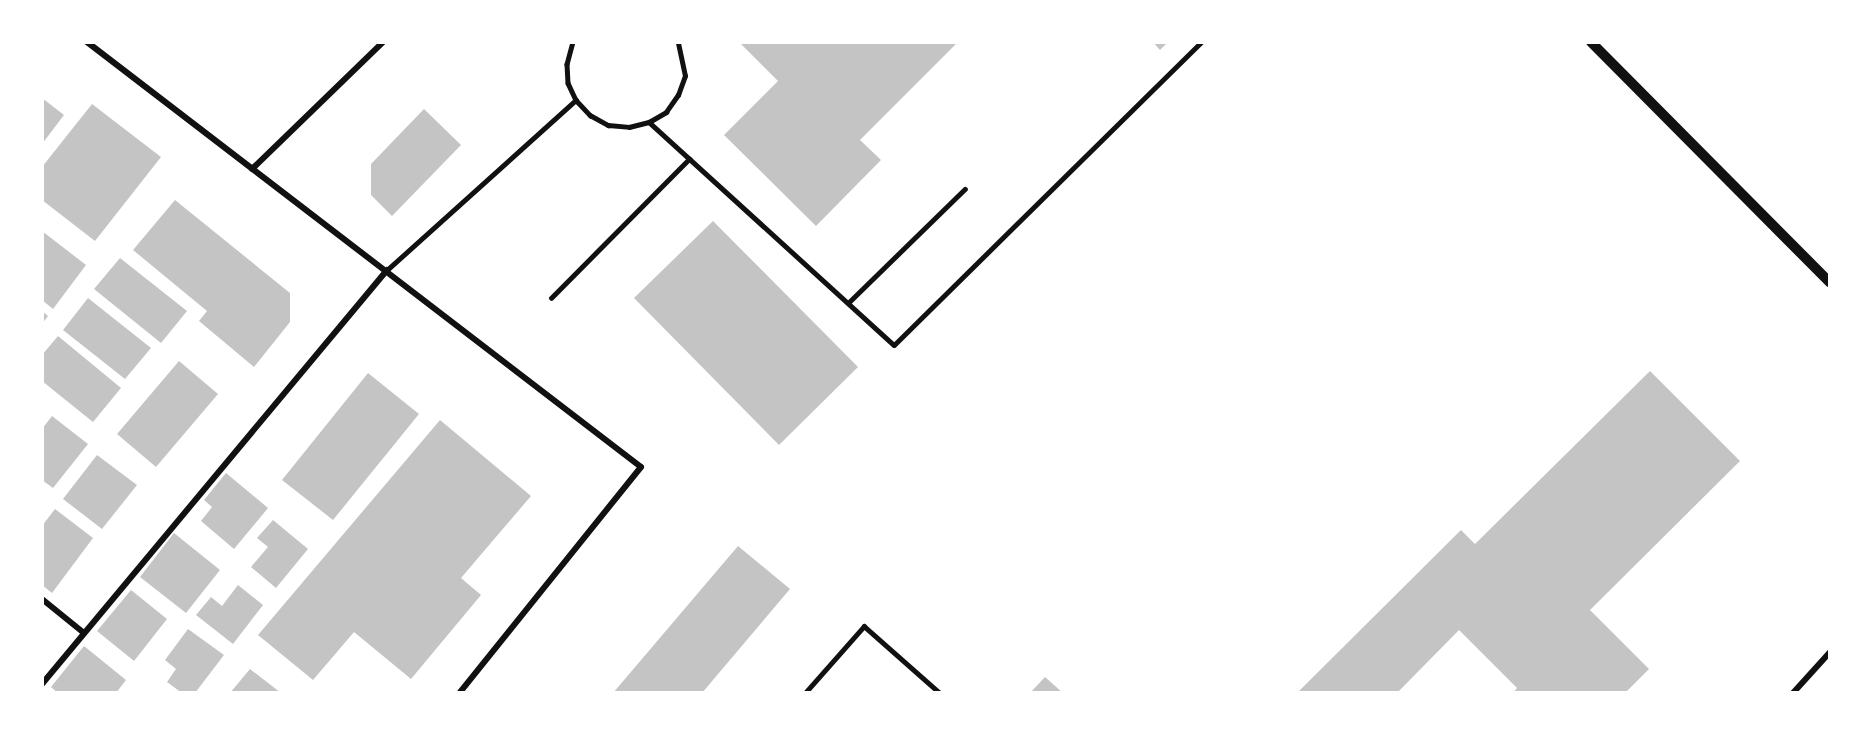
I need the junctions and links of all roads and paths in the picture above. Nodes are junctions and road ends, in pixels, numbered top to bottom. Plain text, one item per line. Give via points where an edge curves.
1 (87, 42) edge
2 (383, 42) edge
3 (573, 42) edge
4 (678, 42) edge
5 (1201, 42) edge
6 (1592, 42) edge
7 (576, 100) junction
8 (649, 122) junction
9 (689, 159) junction
10 (252, 169) junction
11 (965, 189) dead end
12 (387, 270) junction
13 (1830, 283) edge
14 (551, 298) dead end
15 (848, 303) junction
16 (42, 599) edge
17 (84, 633) junction
18 (1830, 652) edge
19 (42, 684) edge
20 (459, 693) edge
21 (805, 693) edge
22 (940, 693) edge
23 (1793, 693) edge

1 - 10 street
2 - 10 street
3 - 7 lane via 567,64 568,83
4 - 8 lane via 685,76 666,112
5 - 15 lane via 894,345
6 - 13 street
7 - 8 lane via 590,115 608,125 629,127
7 - 12 lane
8 - 9 lane
9 - 14 lane
9 - 15 lane
10 - 12 street
11 - 15 lane
12 - 17 street
12 - 20 street via 641,467
16 - 17 street
17 - 19 street
18 - 23 street
21 - 22 lane via 864,626

